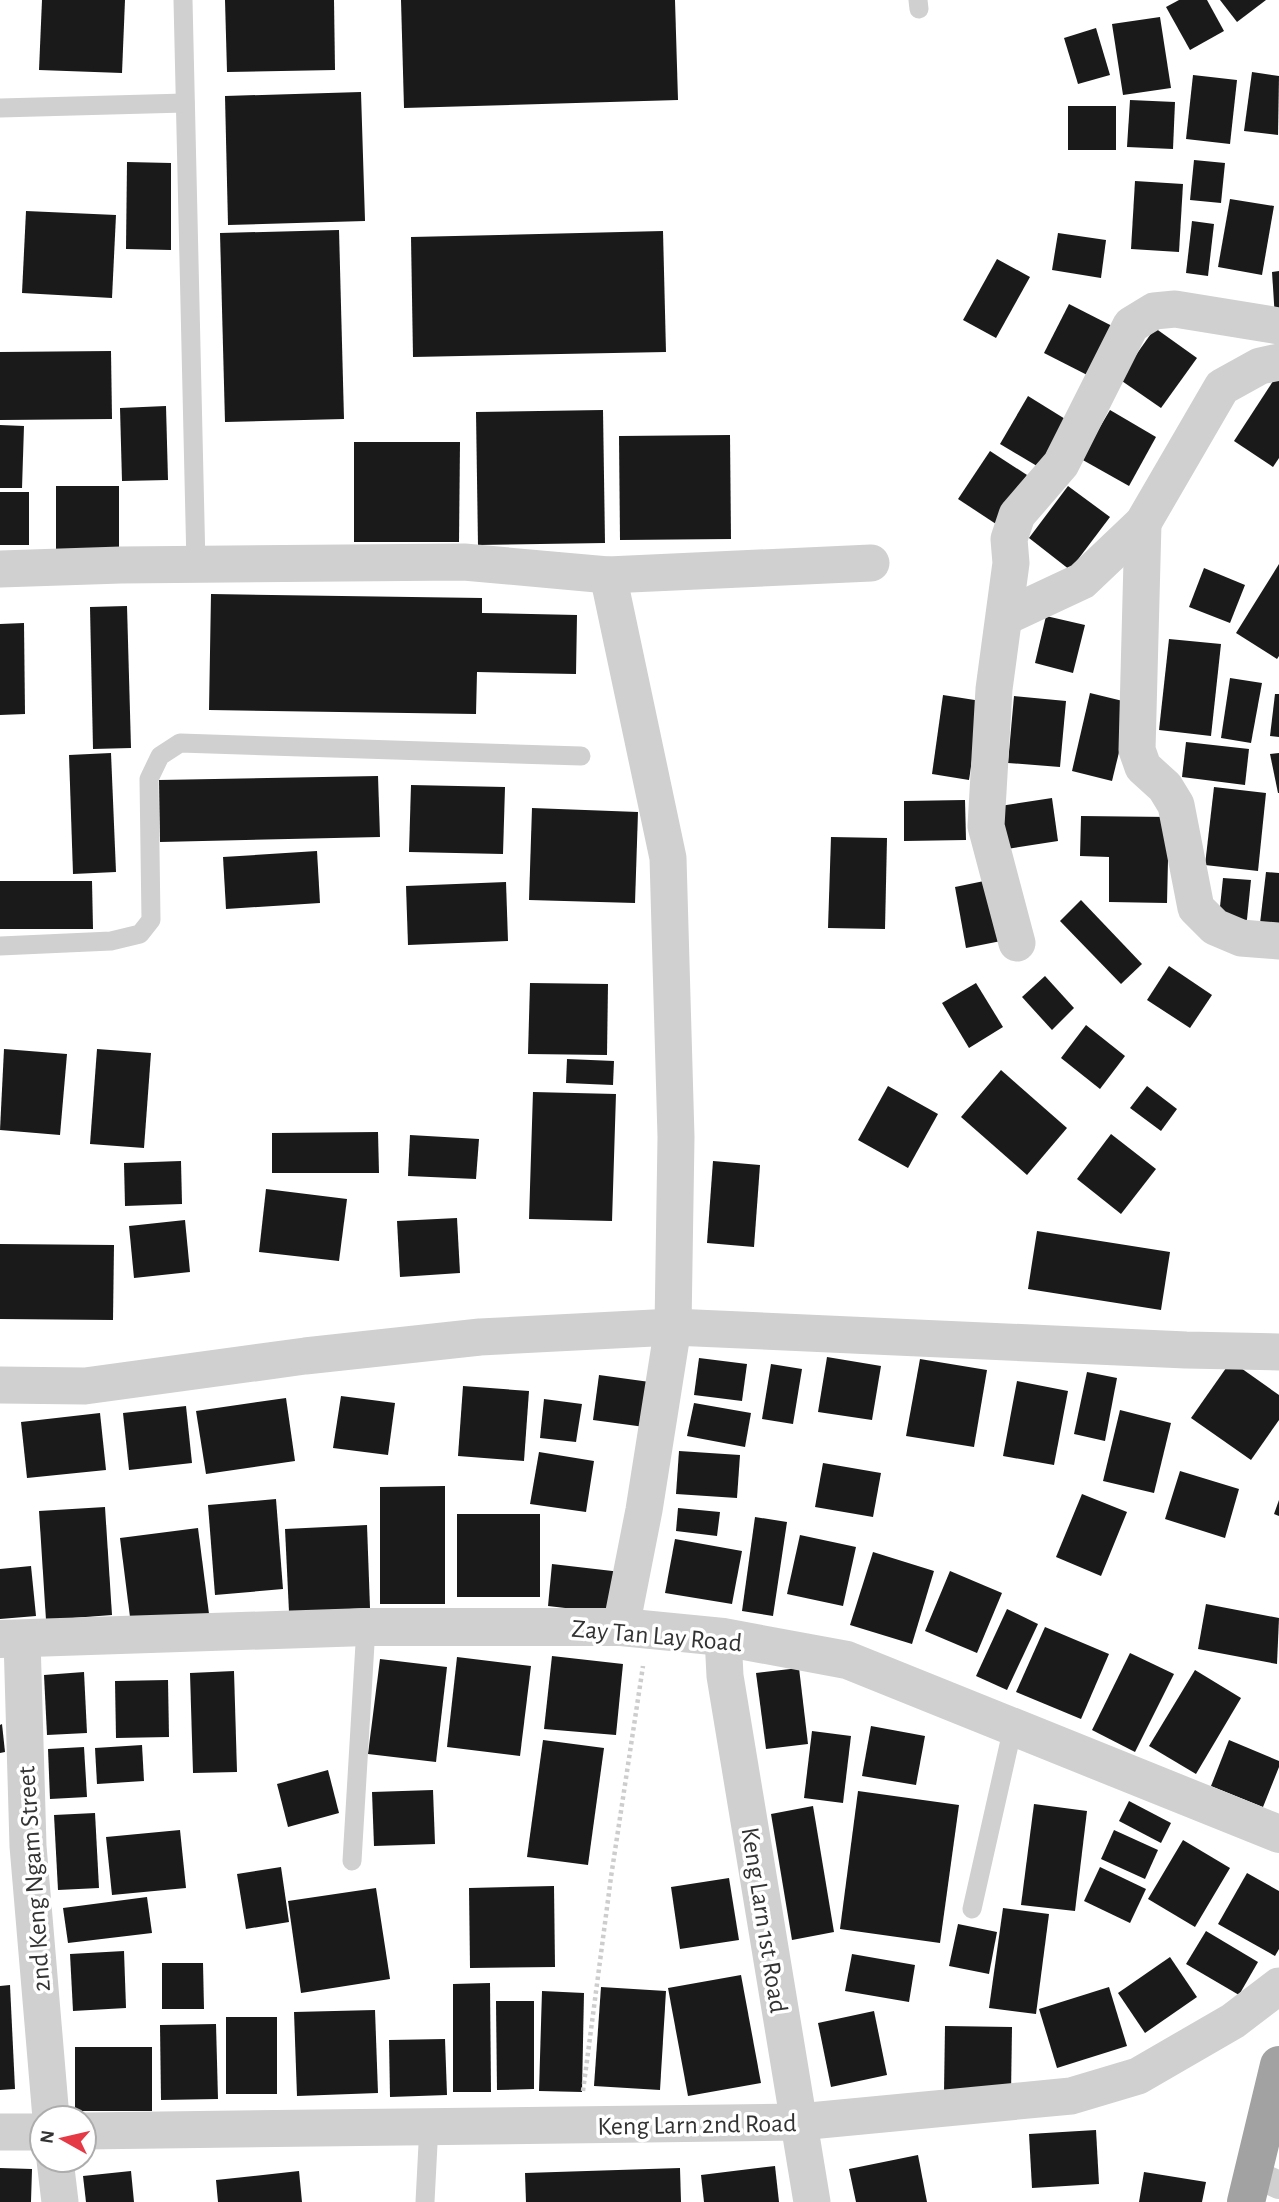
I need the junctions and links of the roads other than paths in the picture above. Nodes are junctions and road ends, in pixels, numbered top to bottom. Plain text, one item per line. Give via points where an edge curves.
1 (183, 0) edge
2 (185, 103) junction
3 (0, 108) edge
4 (1279, 326) edge
5 (1279, 362) edge
6 (1143, 523) junction
7 (871, 564) dead end
8 (196, 565) junction
9 (0, 569) edge
10 (608, 575) junction
11 (1005, 617) junction
12 (581, 756) dead end
13 (1279, 941) edge
14 (1017, 943) dead end
15 (0, 946) edge
16 (673, 1327) junction
17 (1279, 1352) edge
18 (0, 1385) edge
19 (366, 1627) junction
20 (635, 1628) junction
21 (723, 1637) junction
22 (11, 1639) edge
23 (1013, 1727) junction
24 (1279, 1834) edge
25 (352, 1861) dead end
26 (972, 1909) dead end
27 (1279, 1986) edge
28 (1279, 2065) edge
29 (50, 2104) edge
30 (799, 2122) junction
31 (429, 2126) junction
32 (98, 2131) edge
33 (0, 2132) edge
34 (28, 2132) edge
35 (57, 2174) edge
36 (1259, 2187) edge
37 (60, 2202) edge
38 (425, 2202) edge
39 (812, 2202) edge

1 - 2 lane
2 - 3 lane
2 - 8 lane
4 - 11 street via 1175,309 1154,311 1131,325 1061,464 1017,515 1009,539
5 - 6 street via 1260,366 1222,387
6 - 11 street via 1082,581
6 - 13 street via 1137,750 1143,767 1176,805 1196,908 1215,927 1241,938
7 - 10 street
8 - 9 street
8 - 10 street via 464,562
10 - 16 street via 668,858 676,1137
11 - 14 street via 994,689 986,826
12 - 15 lane via 180,743 160,756 149,779 151,920 140,934 111,942
16 - 17 street
16 - 18 street via 480,1337 85,1386
16 - 20 street via 644,1510
19 - 20 street, Zay Tan Lay Road
19 - 22 street, Zay Tan Lay Road
19 - 25 lane
20 - 21 street, Zay Tan Lay Road
21 - 23 street, Zay Tan Lay Road via 847,1660
21 - 30 street, Keng Larn 1st Road via 725,1675
22 - 29 street, 2nd Keng Ngam Street
23 - 24 street, Zay Tan Lay Road
23 - 26 lane
27 - 30 street, Keng Larn 2nd Road via 1233,2021 1138,2076 1071,2096
28 - 36 highway
30 - 31 street, Keng Larn 2nd Road
30 - 39 street, Keng Larn 1st Road
31 - 32 street, Keng Larn 2nd Road
31 - 38 lane
33 - 34 street
35 - 37 street

